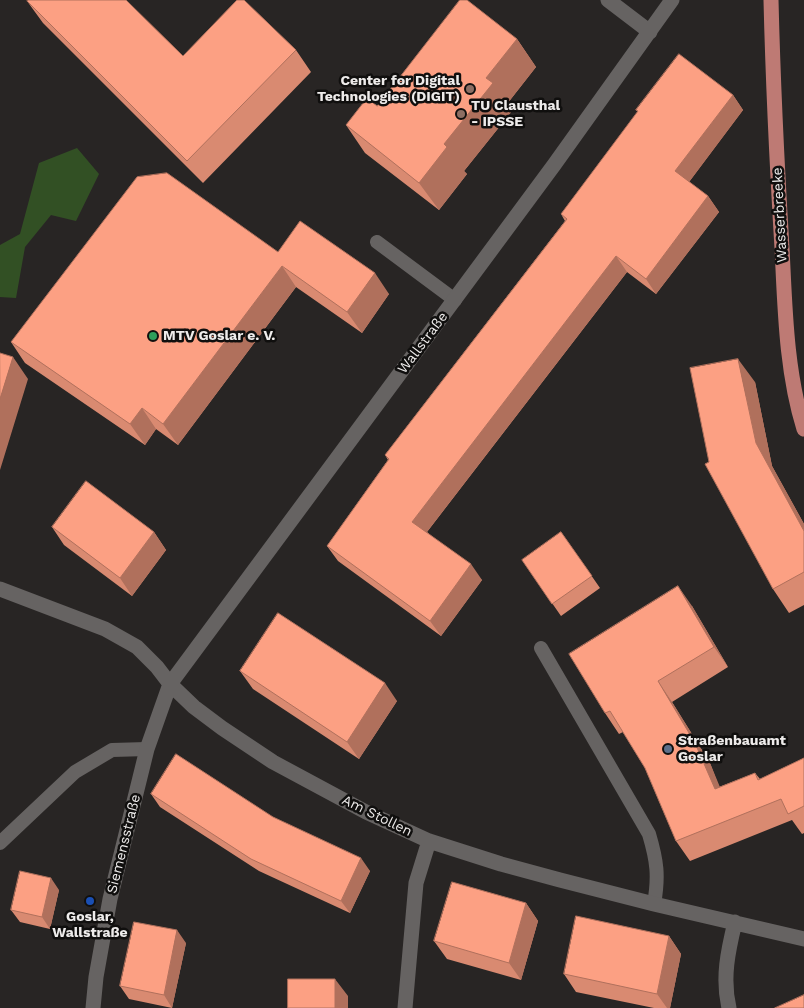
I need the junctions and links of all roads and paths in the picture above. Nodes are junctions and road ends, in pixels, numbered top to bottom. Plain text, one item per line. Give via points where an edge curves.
1 (608, 0) edge
2 (672, 0) edge
3 (771, 0) edge
4 (650, 32) junction
5 (377, 242) dead end
6 (454, 300) junction
7 (804, 429) edge
8 (0, 589) edge
9 (541, 648) dead end
10 (170, 684) junction
11 (147, 749) junction
12 (430, 841) junction
13 (0, 844) edge
14 (654, 904) junction
15 (735, 922) junction
16 (804, 939) edge
17 (93, 1008) edge
18 (405, 1008) edge
19 (728, 1008) edge

1 - 4 street
2 - 4 street, Wallstraße
3 - 7 main road, Wasserbreeke via 787,335 797,407
4 - 6 street, Wallstraße
5 - 6 lane
6 - 10 street, Wallstraße
8 - 10 street, Am Stollen via 105,629 137,647
9 - 14 lane via 649,834 658,874
10 - 11 street, Siemensstraße
10 - 12 street, Am Stollen via 194,707 273,762 366,812
11 - 13 lane via 112,750 75,772
11 - 17 street, Siemensstraße via 110,899
12 - 14 street, Am Stollen via 501,864
12 - 18 street via 416,884
14 - 15 street, Am Stollen
15 - 16 street, Am Stollen
15 - 19 street via 724,978

